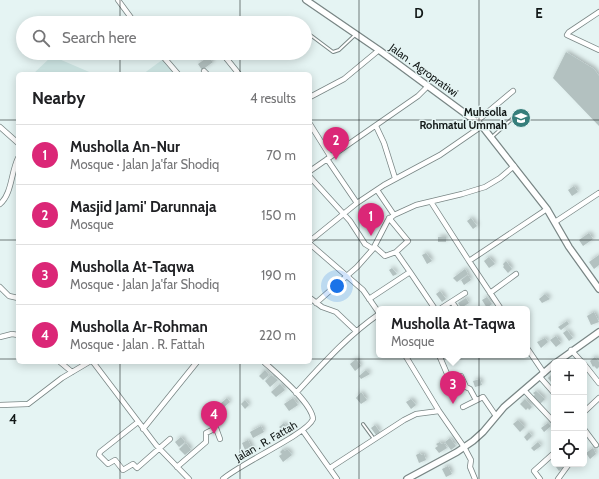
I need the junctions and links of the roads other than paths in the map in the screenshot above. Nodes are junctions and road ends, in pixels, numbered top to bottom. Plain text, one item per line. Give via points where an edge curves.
1 (118, 0) edge
2 (306, 0) edge
3 (599, 12) edge
4 (130, 16) edge
5 (356, 34) junction
6 (312, 36) edge
7 (379, 50) junction
8 (599, 50) edge
9 (166, 60) edge
10 (228, 60) edge
11 (176, 72) edge
12 (237, 72) edge
13 (428, 86) junction
14 (513, 91) dead end
15 (312, 97) edge
16 (513, 118) dead end
17 (480, 124) junction
18 (376, 126) junction
19 (0, 127) edge
20 (312, 128) edge
21 (492, 137) junction
22 (16, 142) edge
23 (328, 158) junction
24 (16, 162) edge
25 (514, 166) junction
26 (312, 170) edge
27 (396, 178) junction
28 (312, 179) edge
29 (377, 190) junction
30 (599, 193) edge
31 (431, 202) junction
32 (357, 203) junction
33 (0, 204) edge
34 (547, 209) junction
35 (343, 214) junction
36 (394, 215) junction
37 (389, 218) junction
38 (555, 222) junction
39 (312, 239) edge
40 (312, 246) edge
41 (374, 248) junction
42 (396, 252) junction
43 (469, 261) junction
44 (410, 272) junction
45 (516, 274) dead end
46 (346, 275) junction
47 (597, 281) edge
48 (0, 287) edge
49 (599, 289) edge
50 (490, 292) junction
51 (465, 294) dead end
52 (16, 298) edge
53 (369, 299) junction
54 (312, 300) edge
55 (452, 302) junction
56 (316, 303) junction
57 (433, 306) edge
58 (445, 306) edge
59 (455, 306) edge
60 (499, 306) edge
61 (376, 309) edge
62 (376, 315) edge
63 (356, 331) junction
64 (599, 332) edge
65 (16, 335) edge
66 (0, 337) edge
67 (571, 350) junction
68 (530, 353) edge
69 (407, 358) edge
70 (440, 358) edge
71 (560, 359) edge
72 (579, 359) edge
73 (62, 364) edge
74 (86, 364) edge
75 (94, 364) edge
76 (195, 364) edge
77 (266, 364) edge
78 (551, 367) edge
79 (587, 368) edge
80 (72, 372) junction
81 (599, 373) edge
82 (542, 375) junction
83 (594, 376) junction
84 (599, 383) edge
85 (551, 388) edge
86 (524, 390) junction
87 (296, 393) junction
88 (599, 398) edge
89 (476, 400) junction
90 (0, 406) edge
91 (464, 407) dead end
92 (587, 409) edge
93 (439, 411) junction
94 (496, 416) junction
95 (551, 419) edge
96 (138, 422) junction
97 (363, 424) dead end
98 (144, 429) junction
99 (303, 431) junction
100 (586, 431) edge
101 (170, 439) dead end
102 (220, 439) dead end
103 (374, 439) junction
104 (596, 445) dead end
105 (464, 447) junction
106 (160, 449) junction
107 (551, 456) edge
108 (177, 466) junction
109 (567, 467) edge
110 (330, 468) junction
111 (189, 479) edge
112 (223, 479) edge
113 (337, 479) edge
114 (407, 479) edge
115 (475, 479) edge
116 (540, 479) edge
117 (558, 479) edge

1 - 4 street
2 - 5 street, Jalan . Agropratiwi
3 - 8 street via 567,35
5 - 6 lane via 334,52
5 - 7 street, Jalan . Agropratiwi
7 - 13 street, Jalan . Agropratiwi
7 - 15 street via 344,79
9 - 11 street
10 - 12 street
13 - 17 street, Jalan . Agropratiwi
13 - 18 street
14 - 17 street
16 - 21 lane
17 - 21 street, Jalan . Agropratiwi
17 - 27 street via 440,155
18 - 23 street
18 - 27 street
19 - 22 street
20 - 23 street
21 - 25 street, Jalan . Agropratiwi
23 - 26 street
23 - 32 street
24 - 33 street via 6,195
25 - 31 street via 485,187
25 - 34 street, Jalan . Agropratiwi
27 - 29 street
28 - 35 street
29 - 32 street
29 - 36 street
30 - 38 street
31 - 36 street via 416,205
31 - 43 street
32 - 35 street
34 - 38 street, Jalan . Agropratiwi
34 - 43 street
35 - 39 street
35 - 41 street via 365,244
36 - 37 street
37 - 41 street
37 - 42 street via 408,241
38 - 47 street, Jalan . Agropratiwi via 569,247
40 - 46 street
41 - 42 street via 386,256
41 - 46 street
42 - 44 street
43 - 50 street
44 - 53 street
44 - 57 street
45 - 50 street
46 - 53 street
46 - 56 street
47 - 49 street, Jalan . Agropratiwi
48 - 52 street via 10,296
50 - 60 street
51 - 55 street
53 - 61 street
54 - 56 street
55 - 58 street
55 - 59 street
56 - 63 street via 336,312
62 - 63 street
63 - 87 street
64 - 67 street
65 - 66 street
67 - 71 street
67 - 72 street
68 - 82 street
69 - 93 street
70 - 89 street via 448,376 461,376
73 - 80 street
74 - 80 street
75 - 96 street
76 - 98 street
77 - 87 street, Jalan . R. Fattah
78 - 82 street
79 - 83 street
80 - 90 street via 28,404
81 - 83 street
82 - 85 street
82 - 86 street
83 - 84 street
86 - 94 street
86 - 95 street
87 - 99 street, Jalan . R. Fattah via 313,415 312,422
88 - 92 street
89 - 91 street
89 - 94 street via 484,397
93 - 103 street via 416,414
93 - 105 street
94 - 105 street via 483,432
96 - 98 street
96 - 106 street via 100,452 100,455 108,464 115,460 123,470 133,464 137,468
97 - 103 lane
98 - 106 street
99 - 110 street
99 - 112 street, Jalan . R. Fattah via 233,470
100 - 104 street
101 - 106 street
102 - 108 street via 216,428 206,433 206,442
103 - 110 street
105 - 114 street
105 - 115 street via 471,460 470,467
106 - 108 street
107 - 116 street via 534,471
108 - 111 street
109 - 117 street
110 - 113 street

